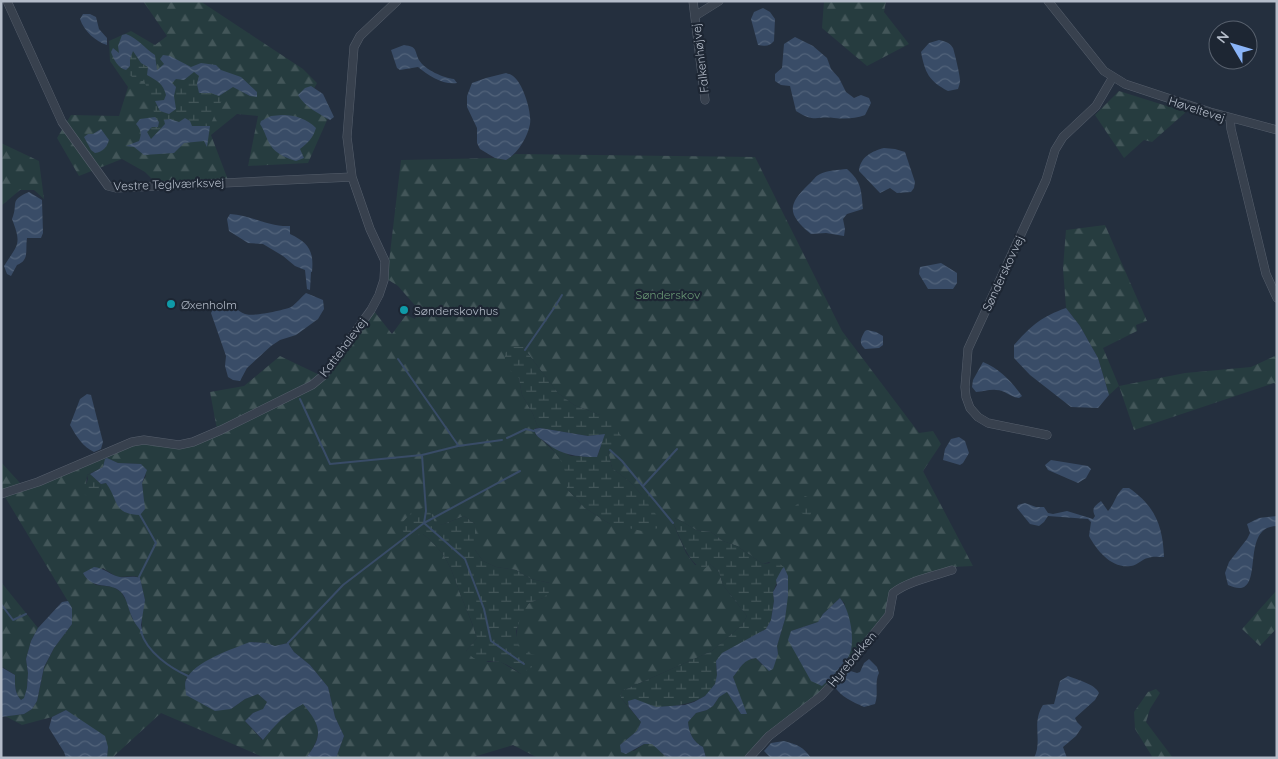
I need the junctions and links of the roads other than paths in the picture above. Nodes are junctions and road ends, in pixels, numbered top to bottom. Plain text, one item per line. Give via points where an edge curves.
1 (7, 1) edge
2 (398, 1) edge
3 (693, 1) edge
4 (719, 1) edge
5 (1048, 1) edge
6 (696, 16) junction
7 (1113, 77) junction
8 (705, 100) dead end
9 (1230, 118) junction
10 (1277, 130) edge
11 (352, 177) junction
12 (1277, 298) edge
13 (1047, 435) dead end
14 (1, 494) edge
15 (952, 570) dead end
16 (749, 758) edge

1 - 11 street, Vestre Teglværksvej via 62,122 108,186
2 - 11 street, Kattehalevej via 360,36 354,47 347,137
3 - 6 street, Falkenhøjvej
4 - 6 street, Falkenhøjvej
5 - 7 street, Høveltevej via 1094,60
6 - 8 street, Falkenhøjvej
7 - 9 street, Høveltevej via 1140,90
7 - 13 street, Sønderskovvej via 1096,106 1055,150 1046,180 968,349 966,397 978,417
9 - 10 street
9 - 12 street, Høveltevej via 1266,274
11 - 14 street, Kattehalevej via 385,261 384,280 371,310 324,375 312,385 193,442 179,446 144,440 132,442
15 - 16 street, Hyrebakken via 892,593 889,615 838,678 821,696 769,736

